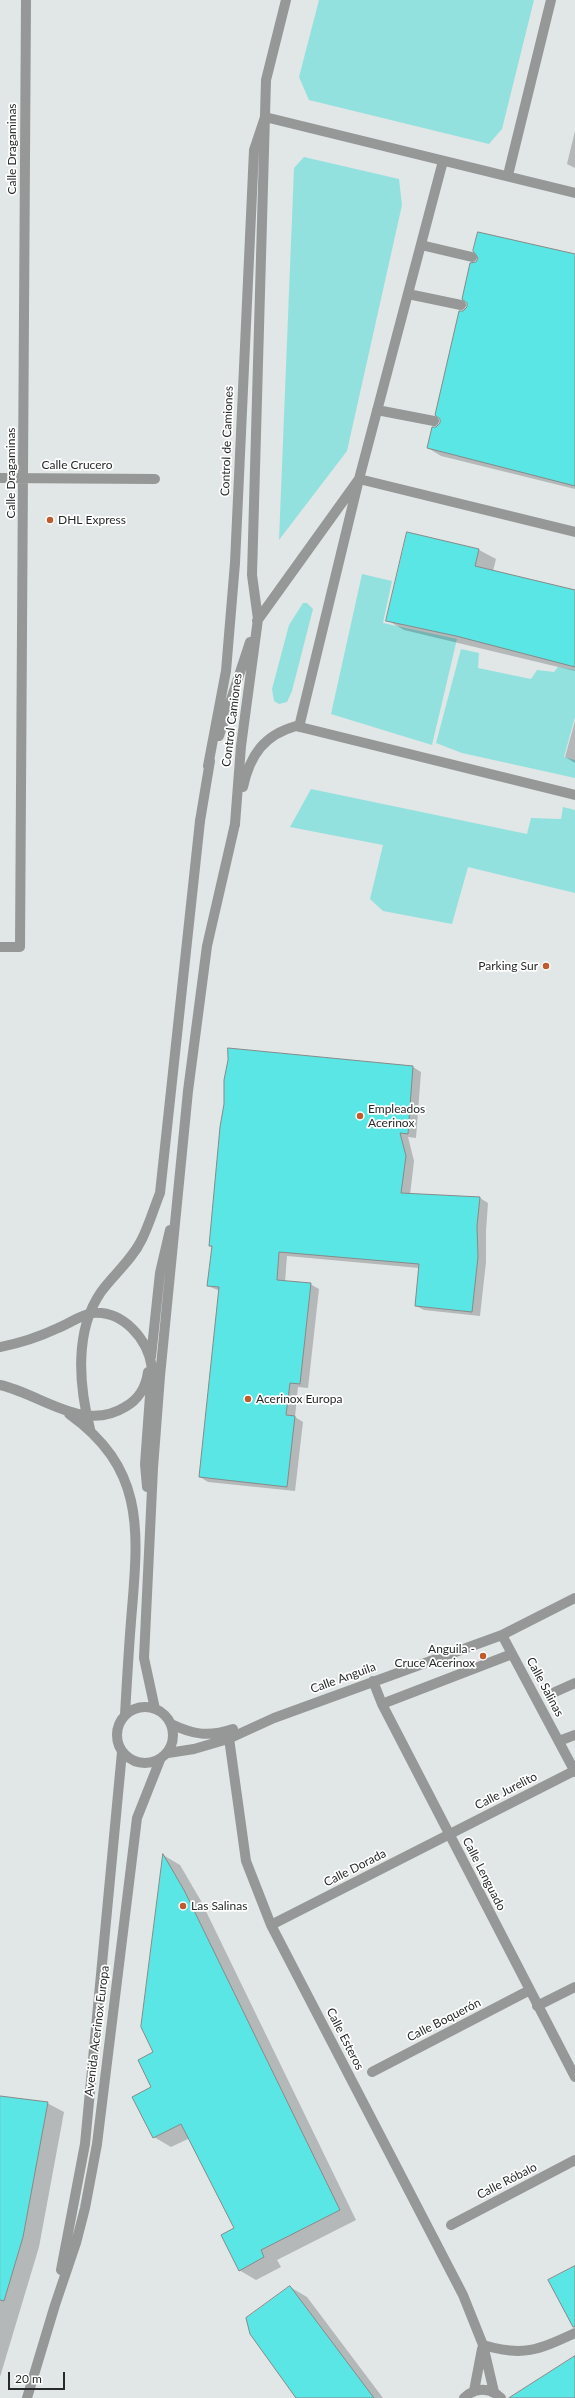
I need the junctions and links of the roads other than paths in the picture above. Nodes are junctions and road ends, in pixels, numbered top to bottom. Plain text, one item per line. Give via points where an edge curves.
1 (26, 0) edge
2 (286, 0) edge
3 (551, 0) edge
4 (265, 117) junction
5 (443, 161) junction
6 (508, 175) junction
7 (575, 192) edge
8 (421, 245) junction
9 (472, 257) dead end
10 (408, 294) junction
11 (461, 305) dead end
12 (378, 410) junction
13 (434, 421) dead end
14 (0, 478) edge
15 (24, 478) junction
16 (154, 479) dead end
17 (359, 479) junction
18 (575, 532) edge
19 (258, 618) junction
20 (297, 726) junction
21 (208, 766) junction
22 (575, 795) edge
23 (235, 824) junction
24 (0, 947) edge
25 (176, 1216) junction
26 (90, 1314) junction
27 (0, 1347) edge
28 (151, 1359) junction
29 (0, 1385) edge
30 (64, 1410) junction
31 (87, 1416) junction
32 (90, 1429) junction
33 (151, 1515) junction
34 (575, 1598) edge
35 (502, 1635) junction
36 (512, 1654) junction
37 (373, 1681) junction
38 (575, 1683) edge
39 (555, 1692) dead end
40 (382, 1704) junction
41 (155, 1709) junction
42 (125, 1715) junction
43 (171, 1724) junction
44 (228, 1735) junction
45 (575, 1735) edge
46 (559, 1741) junction
47 (122, 1752) junction
48 (164, 1756) junction
49 (575, 1772) edge
50 (450, 1834) junction
51 (271, 1925) junction
52 (575, 1987) edge
53 (528, 1991) junction
54 (537, 2006) junction
55 (372, 2072) dead end
56 (575, 2077) edge
57 (575, 2160) edge
58 (451, 2225) dead end
59 (55, 2305) junction
60 (575, 2333) edge
61 (483, 2345) junction
62 (474, 2391) junction
63 (498, 2395) edge
64 (27, 2398) edge
65 (464, 2398) edge

1 - 15 street, Calle Dragaminas
2 - 4 street via 266,80
3 - 6 street
4 - 5 street
4 - 19 street via 252,575
4 - 21 street, Control de Camiones via 254,150 235,563 226,670
5 - 6 street
5 - 8 street
6 - 7 street
8 - 9 street
8 - 10 street
10 - 11 street
10 - 12 street
12 - 13 street
12 - 17 street
14 - 15 street, Calle Crucero
15 - 16 street, Calle Crucero
15 - 24 street, Calle Dragaminas via 20,947
17 - 18 street
17 - 19 street
17 - 20 street
19 - 21 street
19 - 23 street, Control Camiones via 241,746
20 - 22 street
20 - 23 street via 282,730 265,742 252,756
21 - 26 street via 160,1193 142,1239 129,1260 101,1293
23 - 25 street via 208,946 188,1091
25 - 28 street via 167,1238 160,1273
25 - 33 street via 160,1376
26 - 27 street via 22,1343
26 - 28 street via 113,1316 128,1324 141,1338
26 - 31 street via 82,1346
28 - 31 street via 143,1389 130,1405 117,1412
28 - 33 street via 152,1378 145,1464
29 - 30 street via 14,1388
30 - 31 street
30 - 32 street
31 - 32 street
32 - 42 street via 115,1460 128,1486 136,1523
33 - 41 street via 144,1658
34 - 35 street, Calle Anguila
35 - 36 street, Calle Salinas
35 - 37 street, Calle Anguila
36 - 40 street
36 - 46 street, Calle Salinas
37 - 40 street, Calle Lenguado
37 - 44 street, Calle Anguila
38 - 39 street
40 - 50 street, Calle Lenguado
41 - 42 street via 139,1707
41 - 43 street via 162,1712
42 - 47 street via 117,1729 118,1745
43 - 44 street, Calle Anguila via 196,1734
43 - 48 street via 173,1739
44 - 48 street, Calle Anguila via 194,1749
44 - 51 street, Calle Esteros via 246,1861
45 - 46 street
46 - 49 street, Calle Salinas
47 - 48 street via 139,1763 153,1763
47 - 59 street, Avenida Acerinox Europa via 85,2144
48 - 59 street, Avenida Acerinox Europa via 137,1818 97,2144 86,2208
49 - 50 street, Calle Jurelito
50 - 51 street, Calle Dorada
50 - 53 street, Calle Lenguado
51 - 61 street, Calle Esteros via 460,2289
52 - 54 street
53 - 54 street, Calle Lenguado
53 - 55 street, Calle Boquerón
54 - 56 street, Calle Lenguado
57 - 58 street, Calle Róbalo
59 - 64 street, Avenida Acerinox Europa
60 - 61 street via 543,2348 524,2352 504,2352
61 - 62 street
61 - 63 street, Calle Esteros
62 - 63 street via 485,2390
62 - 65 street

